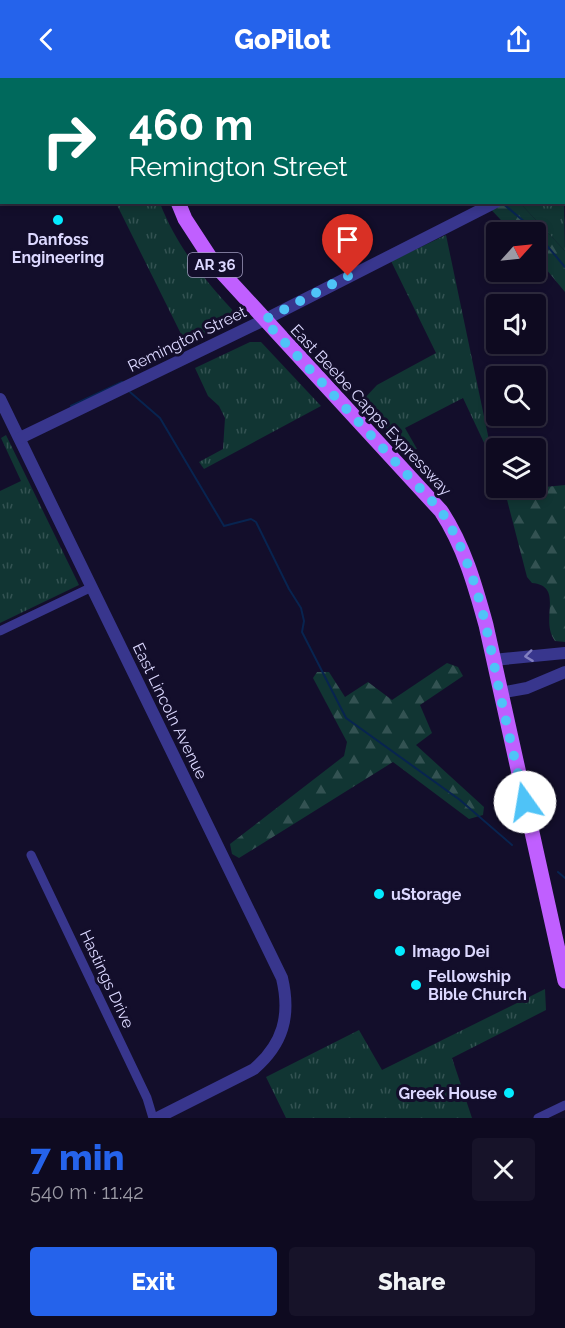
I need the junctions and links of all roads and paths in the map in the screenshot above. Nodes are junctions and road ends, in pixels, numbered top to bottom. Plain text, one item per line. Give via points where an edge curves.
1 (179, 204) edge
2 (490, 206) edge
3 (264, 320) junction
4 (0, 399) edge
5 (20, 438) junction
6 (92, 587) junction
7 (0, 632) edge
8 (565, 653) edge
9 (493, 660) junction
10 (565, 672) edge
11 (500, 693) junction
12 (31, 855) dead end
13 (565, 981) edge
14 (565, 1105) edge
15 (153, 1118) edge
16 (157, 1118) edge
17 (538, 1118) edge

1 - 3 main road, East Beebe Capps Expressway / AR 36 via 215,265
2 - 3 street, Remington Street
3 - 5 street, Remington Street
3 - 9 main road, East Beebe Capps Expressway / AR 36 via 441,511 453,529 472,576
4 - 5 street, East Lincoln Avenue
5 - 6 street, East Lincoln Avenue
6 - 7 street
6 - 16 street, East Lincoln Avenue via 282,978 287,998 279,1042 267,1058 254,1069
8 -> 9 street
9 - 11 main road, East Beebe Capps Expressway / AR 36
10 - 11 street via 527,688
11 - 13 main road, East Beebe Capps Expressway / AR 36
12 - 15 street, Hastings Drive
14 - 17 street

